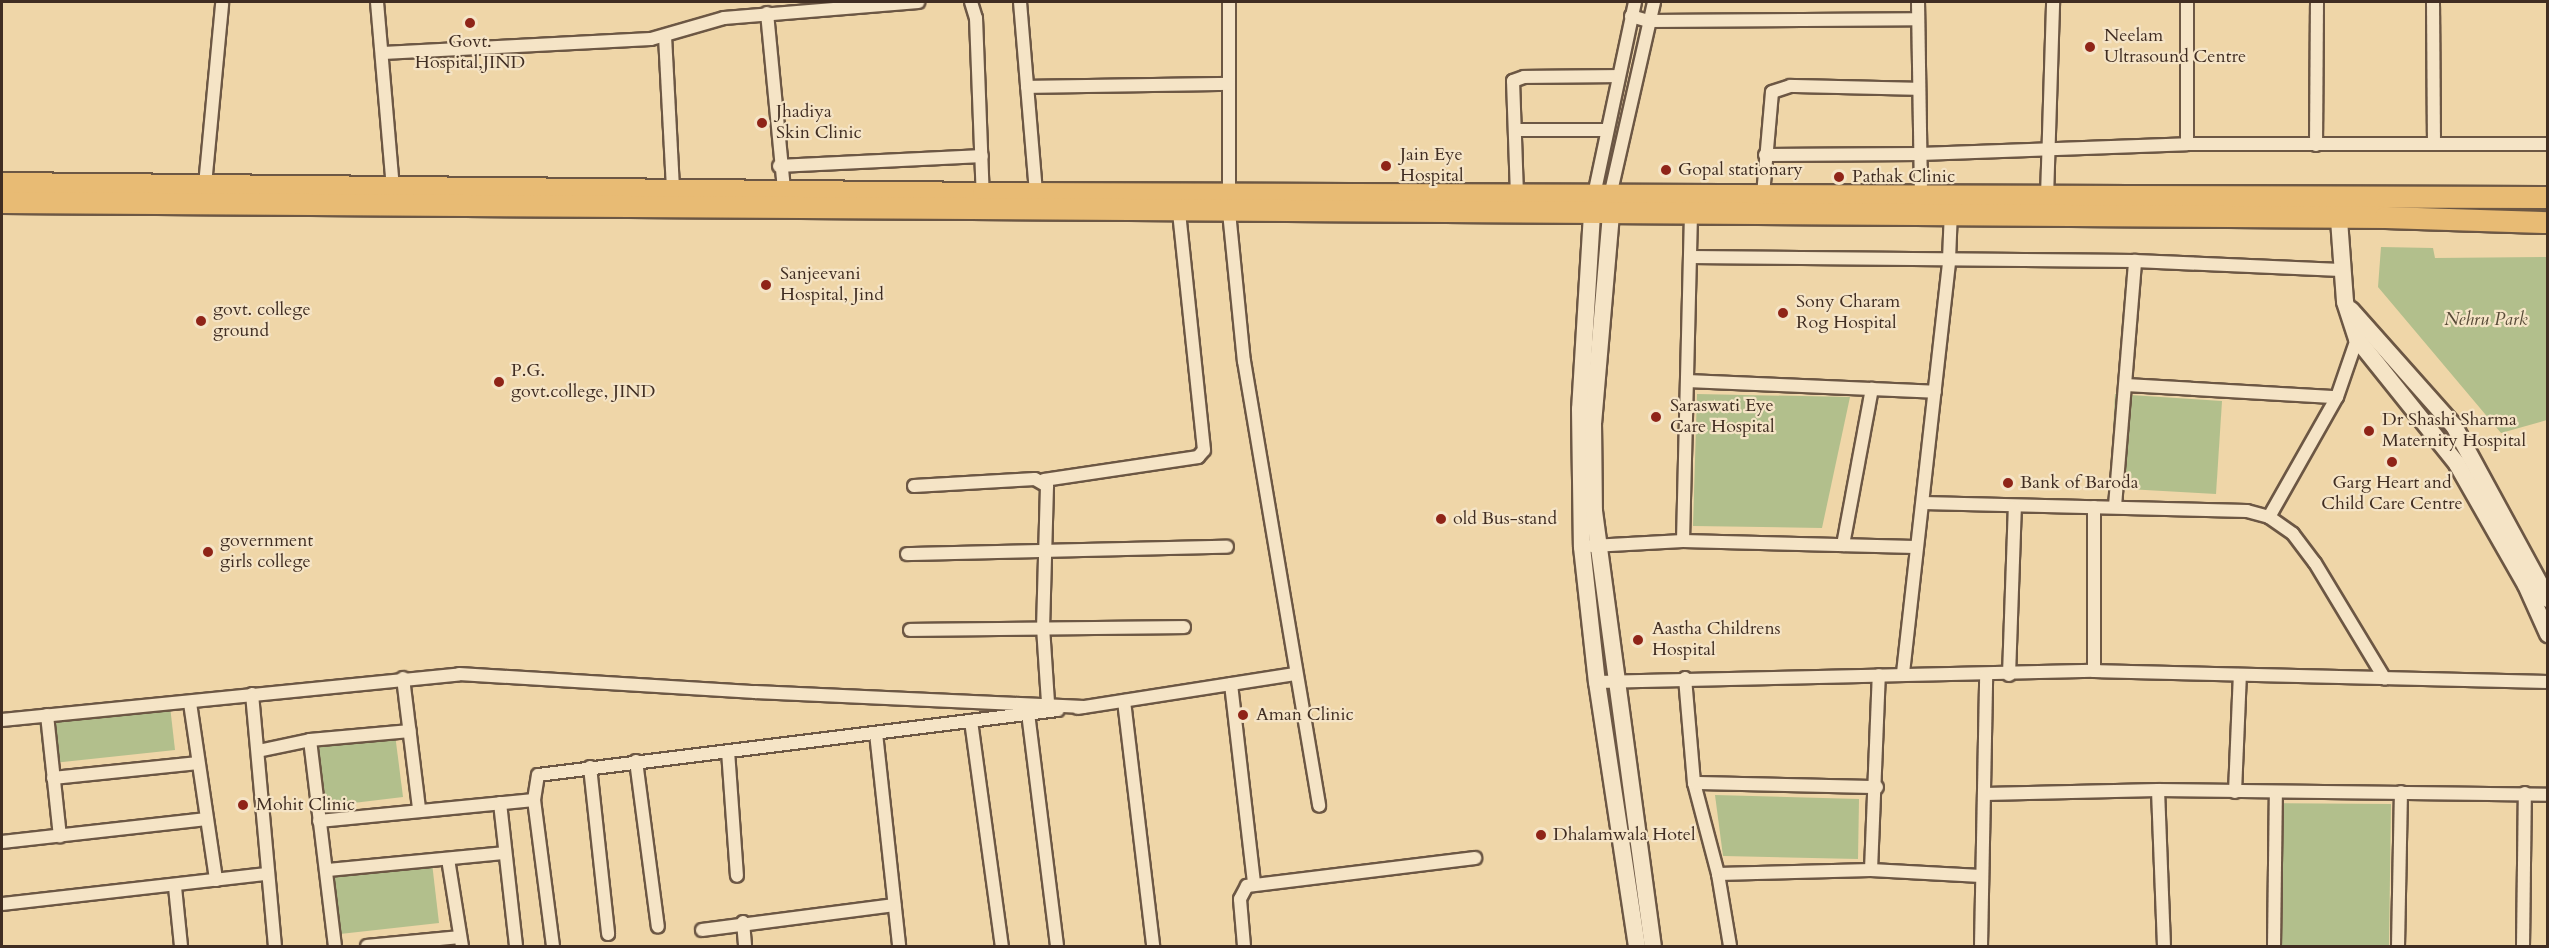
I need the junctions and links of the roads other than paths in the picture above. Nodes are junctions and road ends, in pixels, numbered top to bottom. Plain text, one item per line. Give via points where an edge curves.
1 (377, 2) edge
2 (918, 2) edge
3 (971, 2) edge
4 (1020, 2) edge
5 (1229, 2) edge
6 (1635, 2) edge
7 (1654, 2) edge
8 (1918, 2) edge
9 (2053, 2) edge
10 (2187, 2) edge
11 (2317, 2) edge
12 (2433, 2) edge
13 (222, 4) dead end
14 (767, 13) junction
15 (1631, 16) junction
16 (1917, 19) junction
17 (1649, 21) junction
18 (665, 36) junction
19 (383, 53) junction
20 (1618, 76) junction
21 (1229, 84) junction
22 (1027, 87) junction
23 (1919, 89) junction
24 (1515, 130) junction
25 (1607, 130) junction
26 (2187, 144) junction
27 (2434, 144) junction
28 (2547, 144) edge
29 (2316, 146) junction
30 (2049, 149) junction
31 (1920, 154) junction
32 (1765, 155) junction
33 (982, 156) junction
34 (779, 166) junction
35 (2, 183) edge
36 (205, 185) junction
37 (393, 187) junction
38 (673, 190) junction
39 (784, 191) junction
40 (1036, 193) junction
41 (1517, 195) junction
42 (1763, 195) junction
43 (1921, 196) junction
44 (2547, 197) edge
45 (2047, 198) junction
46 (983, 201) junction
47 (2, 202) edge
48 (1229, 202) junction
49 (1602, 205) junction
50 (1951, 206) junction
51 (2338, 207) junction
52 (1179, 211) junction
53 (1691, 214) junction
54 (2547, 222) edge
55 (1690, 256) junction
56 (1949, 260) junction
57 (2135, 261) junction
58 (2341, 270) junction
59 (2344, 302) junction
60 (2357, 339) junction
61 (1687, 381) junction
62 (2126, 385) junction
63 (1872, 389) junction
64 (1935, 392) junction
65 (2337, 398) junction
66 (1044, 480) junction
67 (914, 486) dead end
68 (1923, 503) junction
69 (2115, 506) junction
70 (2014, 507) junction
71 (2094, 507) junction
72 (2269, 517) junction
73 (1683, 541) junction
74 (1843, 545) junction
75 (1227, 547) dead end
76 (1590, 547) junction
77 (1915, 547) junction
78 (1045, 552) junction
79 (907, 554) dead end
80 (2547, 599) edge
81 (1043, 627) junction
82 (1184, 627) dead end
83 (910, 630) dead end
84 (2547, 634) edge
85 (2094, 671) junction
86 (1903, 673) junction
87 (1295, 674) junction
88 (1986, 674) junction
89 (1879, 675) junction
90 (2009, 675) junction
91 (2240, 675) junction
92 (403, 678) junction
93 (1685, 678) junction
94 (2385, 679) junction
95 (1615, 681) junction
96 (1597, 682) junction
97 (2547, 682) edge
98 (1231, 684) junction
99 (252, 694) junction
100 (1124, 701) junction
101 (190, 703) junction
102 (1048, 703) junction
103 (1084, 707) junction
104 (1028, 713) junction
105 (47, 715) junction
106 (2, 720) edge
107 (971, 722) junction
108 (410, 731) junction
109 (876, 733) junction
110 (310, 740) junction
111 (258, 751) junction
112 (728, 751) junction
113 (636, 761) junction
114 (198, 763) junction
115 (590, 767) junction
116 (53, 778) junction
117 (1694, 783) junction
118 (1877, 787) junction
119 (2158, 790) junction
120 (2235, 792) junction
121 (2401, 792) junction
122 (2276, 793) junction
123 (2525, 793) junction
124 (1985, 794) junction
125 (2547, 795) edge
126 (534, 800) junction
127 (501, 803) junction
128 (1319, 806) dead end
129 (419, 809) junction
130 (207, 819) junction
131 (319, 820) junction
132 (60, 836) junction
133 (2, 842) edge
134 (503, 853) junction
135 (1475, 858) dead end
136 (448, 859) junction
137 (328, 870) junction
138 (1871, 870) junction
139 (267, 874) junction
140 (1718, 874) junction
141 (737, 876) dead end
142 (1981, 876) junction
143 (216, 880) junction
144 (1254, 884) junction
145 (175, 887) junction
146 (2, 904) edge
147 (894, 905) junction
148 (743, 922) junction
149 (658, 927) dead end
150 (702, 930) dead end
151 (608, 934) dead end
152 (461, 942) edge
153 (181, 946) edge
154 (276, 946) edge
155 (335, 946) edge
156 (367, 946) edge
157 (516, 946) edge
158 (553, 946) edge
159 (745, 946) edge
160 (899, 946) edge
161 (1002, 946) edge
162 (1058, 946) edge
163 (1153, 946) edge
164 (1244, 946) edge
165 (1637, 946) edge
166 (1653, 946) edge
167 (1730, 946) edge
168 (1981, 946) edge
169 (2164, 946) edge
170 (2274, 946) edge
171 (2398, 946) edge
172 (2523, 946) edge

1 - 19 street
2 - 14 street
3 - 33 street via 976,18
4 - 22 street
5 - 21 street
6 - 15 street
7 - 17 street
8 - 16 street
9 - 30 street
10 - 26 street
11 - 29 street
12 - 27 street
13 - 36 street
14 - 18 street via 711,21
14 - 34 street
15 - 17 street
15 - 20 street
16 - 17 street
16 - 23 street
17 - 49 street
18 - 19 street
18 - 38 street
19 - 37 street
20 - 24 street via 1517,78 1513,81
20 - 25 street
21 - 22 street
21 - 48 street
22 - 40 street
23 - 31 street
23 - 32 street via 1779,88 1772,92 1769,101
24 - 25 street
24 - 41 street
25 - 49 street
26 - 29 street
26 - 30 street
27 - 28 street
27 - 29 street
30 - 31 street
30 - 45 street
31 - 32 street
31 - 43 street
32 - 42 street
33 - 34 street
33 - 46 street
34 - 39 street
35 - 36 highway
36 - 37 highway
37 - 38 highway
38 - 39 highway
39 - 46 highway
40 - 46 highway
40 - 48 highway
41 - 48 highway
41 - 49 highway
42 - 43 highway
42 - 49 highway
43 - 50 highway
44 - 51 highway
45 - 50 highway
45 - 51 highway
46 - 47 highway
46 - 52 highway
48 - 49 highway
48 - 52 highway
48 - 87 street via 1244,362
49 - 53 highway
49 - 76 street
50 - 51 highway
50 - 53 highway
50 - 56 street
51 - 54 highway
51 - 58 street
52 - 66 street via 1204,450 1198,457
53 - 55 street
55 - 56 street
55 - 61 street
56 - 57 street
56 - 64 street
57 - 58 street
57 - 62 street
58 - 59 street
59 - 60 street
59 - 80 street via 2454,426
60 - 65 street
60 - 84 street via 2457,464 2526,585
61 - 63 street
61 - 73 street
62 - 65 street
62 - 69 street
63 - 64 street
63 - 74 street
64 - 68 street
65 - 72 street
66 - 67 street
66 - 78 street via 1048,492
68 - 70 street
68 - 77 street
69 - 71 street
69 - 72 street via 2247,511
70 - 71 street
70 - 90 street
71 - 85 street
72 - 94 street via 2293,534 2316,563
73 - 74 street
73 - 76 street
74 - 77 street
75 - 78 street
76 - 95 street
76 - 96 street
77 - 86 street
78 - 79 street
78 - 81 street
81 - 82 street
81 - 83 street
81 - 102 street
85 - 90 street
85 - 91 street
86 - 88 street
86 - 89 street
87 - 98 street
87 - 128 street
88 - 90 street
88 - 124 street
89 - 93 street
89 - 118 street
91 - 94 street
91 - 120 street
92 - 99 street
92 - 102 street via 496,675 755,692
92 - 108 street
93 - 95 street
93 - 117 street
94 - 97 street
95 - 96 street
95 - 166 street
96 - 165 street
98 - 100 street
98 - 144 street
99 - 101 street
99 - 111 street
100 - 103 street
100 - 163 street
101 - 105 street
101 - 114 street
102 - 103 street
103 - 104 street
104 - 107 street
104 - 162 street
105 - 106 street
105 - 116 street
107 - 109 street
107 - 161 street
108 - 110 street
108 - 129 street
109 - 112 street
109 - 147 street
110 - 111 street
110 - 131 street
111 - 139 street
112 - 113 street
112 - 141 street
113 - 115 street
113 - 149 street
114 - 116 street
114 - 130 street
115 - 126 street via 538,776
115 - 151 street
116 - 132 street
117 - 118 street
117 - 140 street
118 - 138 street
119 - 120 street
119 - 124 street
119 - 169 street
120 - 122 street
121 - 122 street
121 - 123 street
121 - 171 street
122 - 170 street
123 - 125 street
123 - 172 street
124 - 142 street
126 - 127 street
126 - 158 street
127 - 129 street
127 - 134 street
129 - 131 street
130 - 132 street
130 - 143 street
131 - 137 street
132 - 133 street
134 - 136 street
134 - 157 street
135 - 144 street
136 - 137 street
136 - 152 street
137 - 155 street
138 - 140 street
138 - 142 street
139 - 143 street
139 - 154 street
140 - 167 street
142 - 168 street
143 - 145 street
144 - 164 street via 1241,892
145 - 146 street
145 - 153 street
147 - 148 street
147 - 160 street
148 - 150 street
148 - 159 street
152 - 156 street

